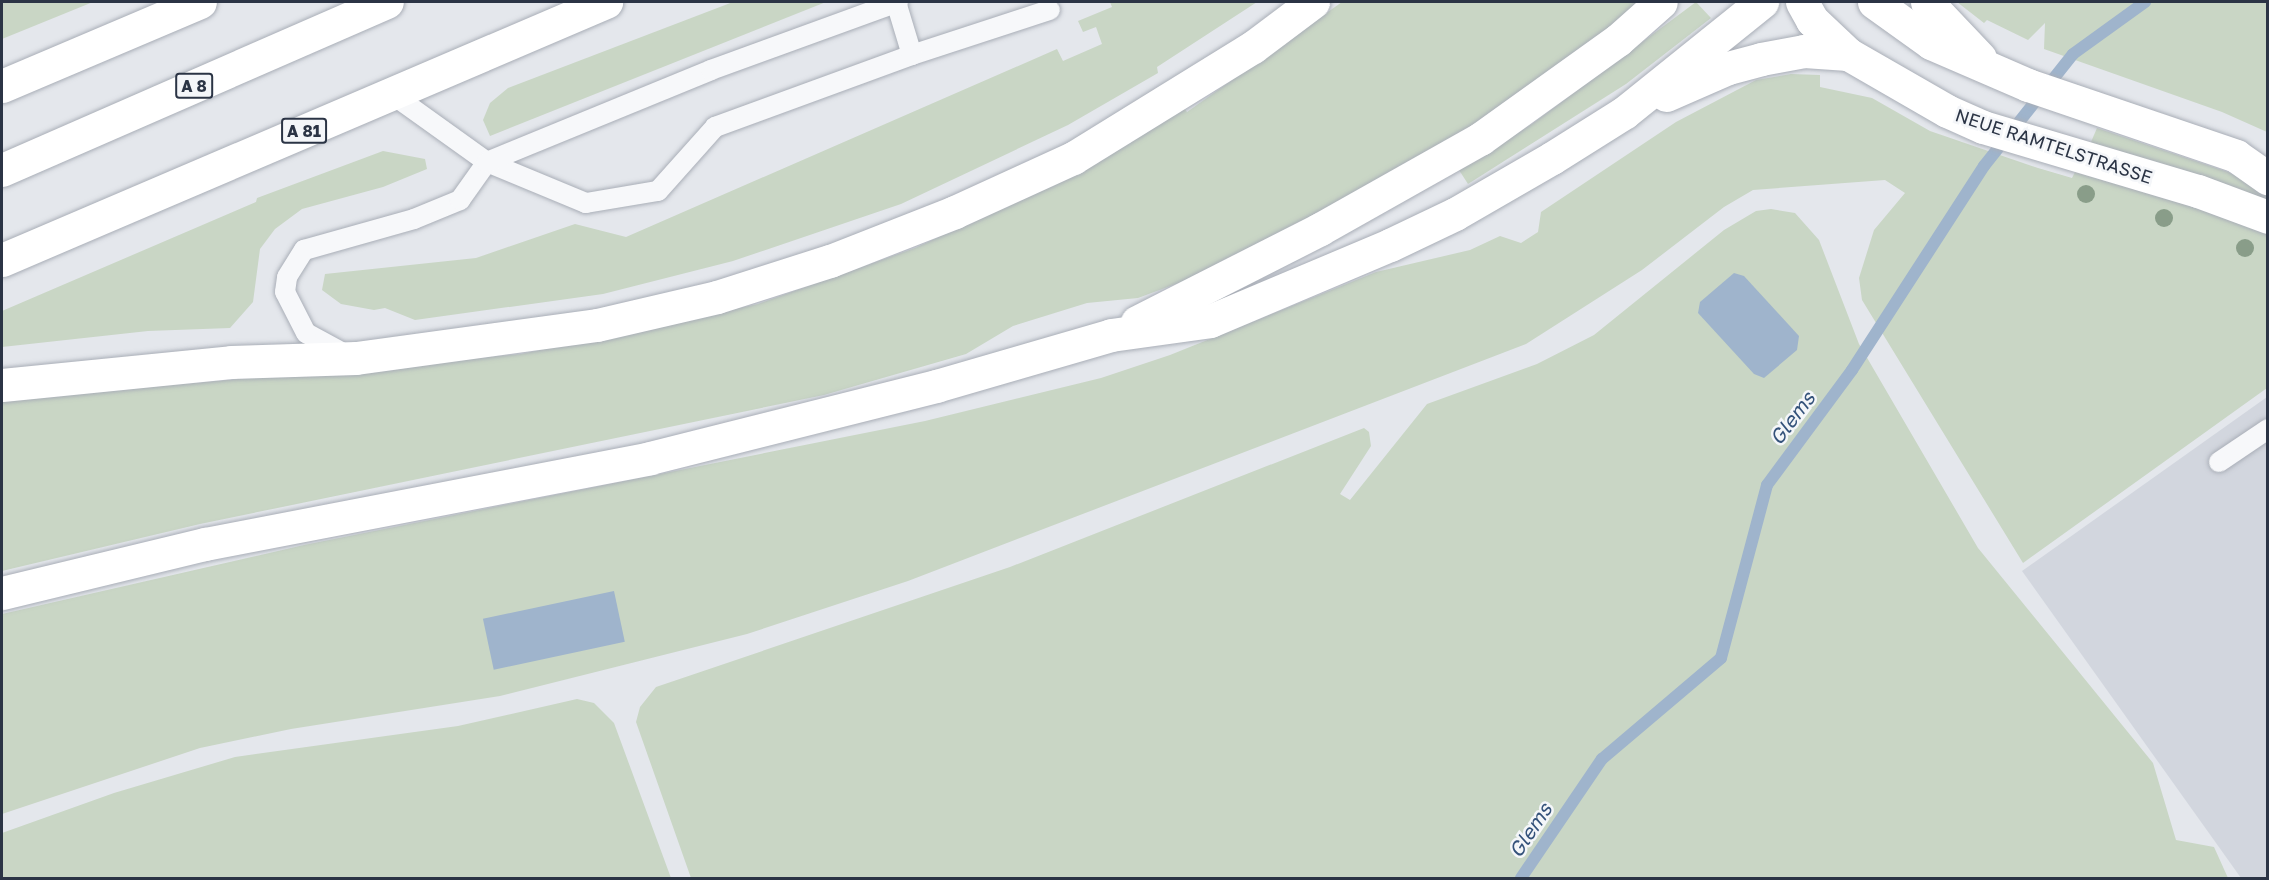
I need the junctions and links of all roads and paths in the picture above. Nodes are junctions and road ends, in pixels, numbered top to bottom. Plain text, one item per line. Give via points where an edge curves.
1 (200, 2) edge
2 (387, 2) edge
3 (606, 2) edge
4 (897, 2) edge
5 (1313, 2) edge
6 (1660, 2) edge
7 (1762, 2) edge
8 (1802, 2) edge
9 (1874, 2) edge
10 (1927, 2) edge
11 (1050, 10) dead end
12 (1848, 54) junction
13 (912, 55) junction
14 (1987, 66) junction
15 (2, 86) edge
16 (392, 94) junction
17 (1625, 112) junction
18 (488, 162) junction
19 (2, 170) edge
20 (2268, 178) edge
21 (2268, 217) edge
22 (2, 260) edge
23 (1111, 335) junction
24 (356, 358) junction
25 (2, 386) edge
26 (2268, 429) edge
27 (2219, 462) dead end
28 (2, 593) edge

1 - 15 main road
2 - 19 main road, A 8
3 - 16 main road, A 81
4 - 13 lane
4 - 18 lane via 711,70
5 - 24 main road via 1254,47 1073,158 955,212 830,261 717,297 597,326
6 - 23 main road via 1541,98 1444,160 1320,229
7 - 17 main road
8 - 12 main road, NEUE RAMTELSTRASSE via 1812,20
9 - 14 main road via 1931,43
10 - 14 main road
11 - 13 lane
12 - 17 main road via 1804,51 1728,68
12 - 21 main road, NEUE RAMTELSTRASSE via 1947,111
13 - 18 lane via 715,127 658,191 586,203
14 - 20 main road via 2091,107 2236,156
16 - 18 lane
16 - 22 main road, A 81
17 - 23 main road via 1455,214 1266,300 1210,321
18 - 24 lane via 460,200 414,219 304,250 294,263 285,292 306,333 325,346
23 - 28 main road via 936,386 650,458 205,544
24 - 25 main road via 231,362
26 - 27 lane

